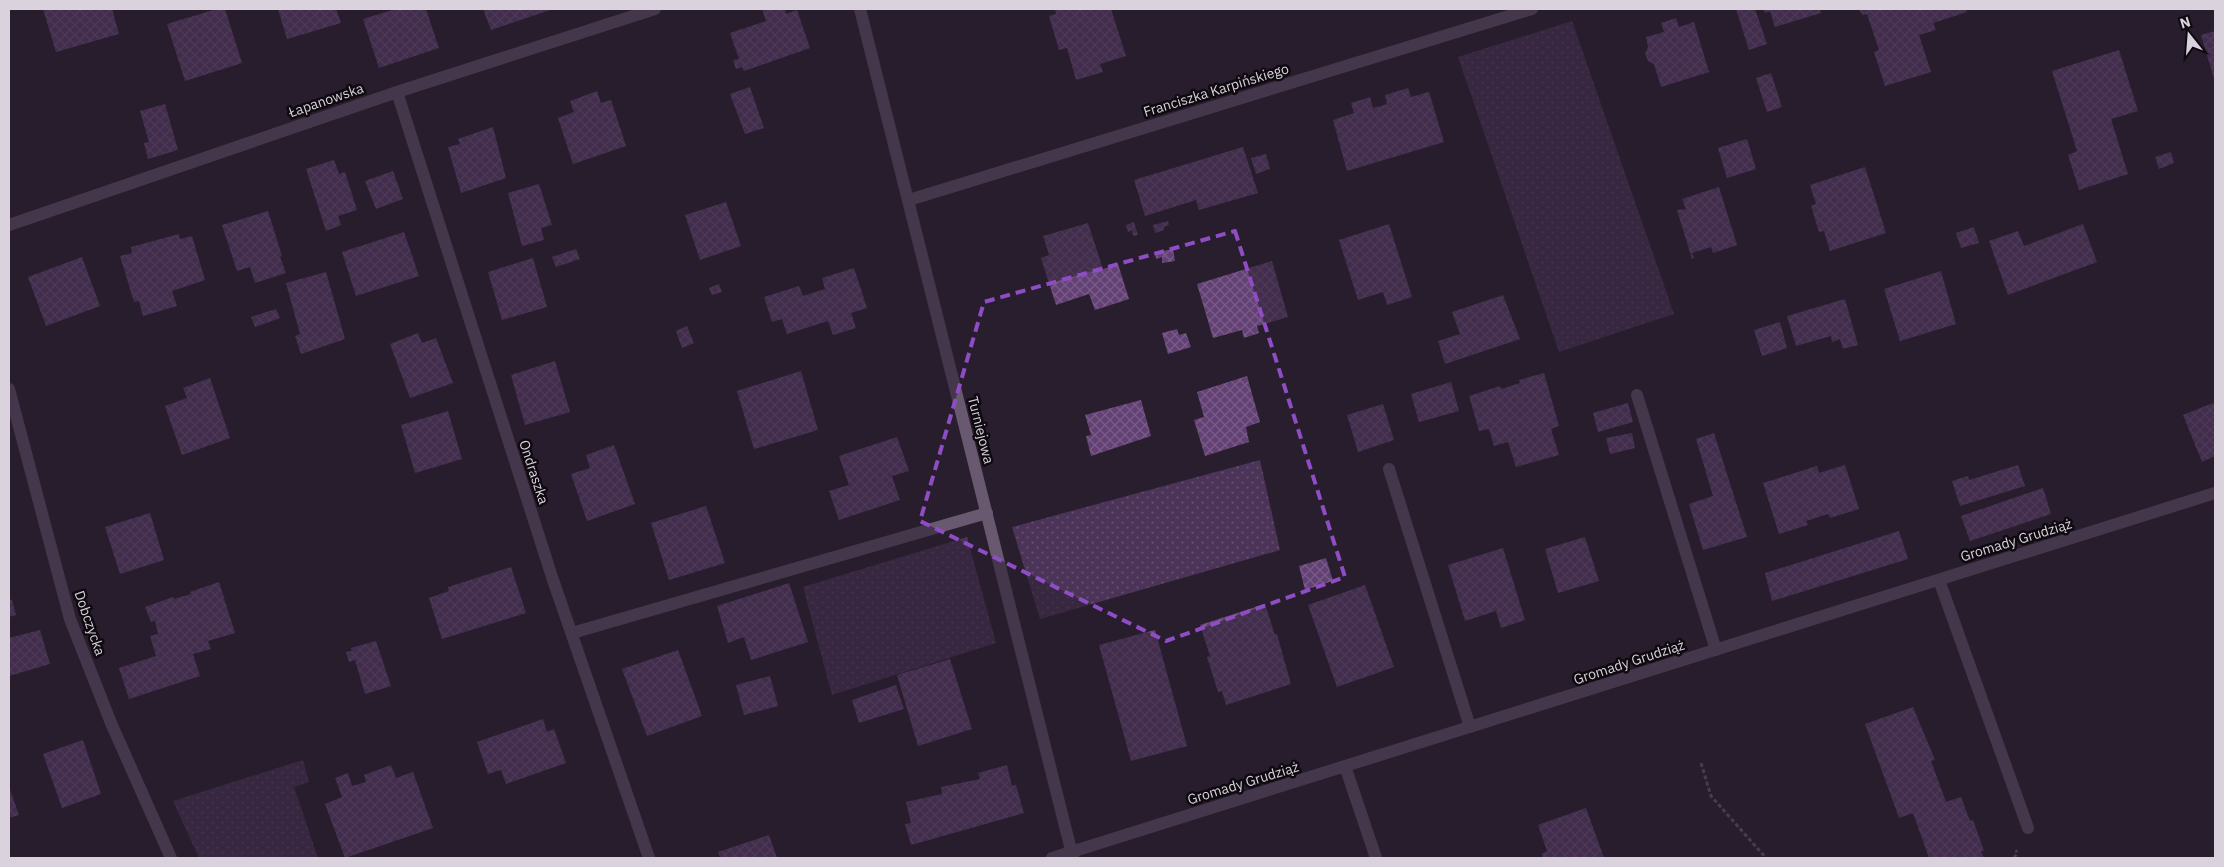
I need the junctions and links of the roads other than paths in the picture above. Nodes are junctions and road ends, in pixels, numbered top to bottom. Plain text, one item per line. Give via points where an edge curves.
1 (655, 9) edge
2 (860, 9) edge
3 (1532, 9) edge
4 (397, 92) junction
5 (909, 200) junction
6 (9, 225) edge
7 (9, 388) edge
8 (1637, 395) dead end
9 (1389, 469) dead end
10 (2215, 493) edge
11 (987, 512) junction
12 (1939, 580) junction
13 (572, 633) junction
14 (1716, 650) junction
15 (1470, 728) junction
16 (1345, 766) junction
17 (2028, 828) dead end
18 (1072, 855) edge
19 (171, 858) edge
20 (649, 858) edge
21 (1052, 858) edge
22 (1376, 858) edge

1 - 4 street, Łapanowska
2 - 5 street, Turniejowa
3 - 5 street, Franciszka Karpińskiego
4 - 6 street, Łapanowska
4 - 13 street, Ondraszka
5 - 11 street, Turniejowa
7 - 19 street, Dobczycka via 70,619 111,724
8 - 14 street
9 - 15 street
10 - 12 street, Gromady Grudziąż
11 - 13 street
11 - 18 street, Turniejowa
12 - 14 street, Gromady Grudziąż
12 - 17 street
13 - 20 street, Ondraszka
14 - 15 street, Gromady Grudziąż
15 - 16 street, Gromady Grudziąż
16 - 18 street, Gromady Grudziąż
16 - 22 street
18 - 21 street, Gromady Grudziąż

